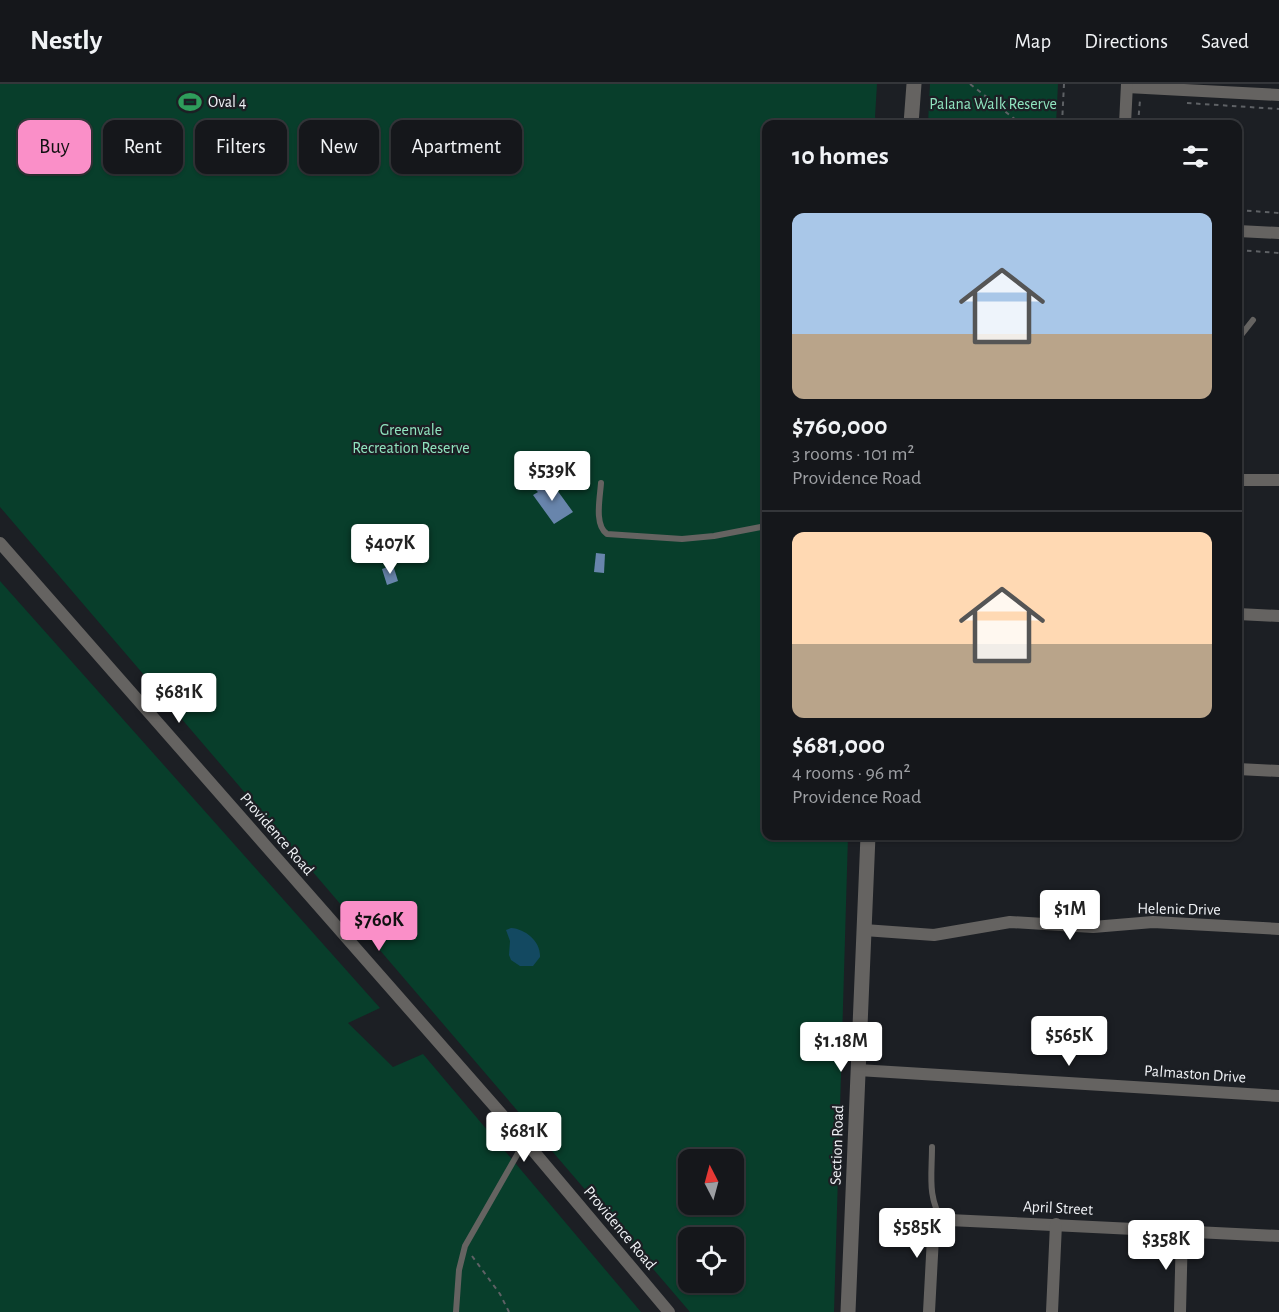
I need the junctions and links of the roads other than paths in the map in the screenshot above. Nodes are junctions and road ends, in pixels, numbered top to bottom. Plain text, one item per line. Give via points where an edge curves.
1 (914, 84) edge
2 (1127, 85) edge
3 (1266, 89) edge
4 (1279, 95) edge
5 (911, 120) edge
6 (1125, 120) edge
7 (1242, 231) edge
8 (1279, 233) edge
9 (1253, 320) dead end
10 (1242, 334) edge
11 (1242, 480) edge
12 (1279, 480) edge
13 (601, 483) dead end
14 (762, 527) edge
15 (0, 543) edge
16 (1242, 614) edge
17 (1279, 616) edge
18 (1242, 769) edge
19 (1279, 771) edge
20 (868, 840) edge
21 (1279, 929) edge
22 (864, 930) junction
23 (858, 1070) junction
24 (1279, 1096) edge
25 (525, 1141) junction
26 (932, 1147) dead end
27 (942, 1222) junction
28 (1056, 1224) junction
29 (1182, 1230) junction
30 (1279, 1236) edge
31 (456, 1312) edge
32 (669, 1312) edge
33 (848, 1312) edge
34 (929, 1312) edge
35 (1052, 1312) edge
36 (1180, 1312) edge

1 - 5 street
2 - 3 street
2 - 6 street
3 - 4 street
7 - 8 street
9 - 10 lane
11 - 12 street
13 - 14 lane via 599,520 607,534 682,539
15 - 25 street, Providence Road
16 - 17 street
18 - 19 street
20 - 22 street, Section Road
21 - 22 street, Helenic Drive via 1153,922 1093,927 1010,922 934,935
22 - 23 street, Section Road
23 - 24 street, Palmaston Drive
23 - 33 street, Section Road
25 - 31 lane via 465,1246
25 - 32 street, Providence Road
26 - 27 lane via 934,1208
27 - 28 street, April Street via 959,1219
27 - 34 street via 933,1237
28 - 29 street, April Street
28 - 35 street
29 - 30 street, April Street
29 - 36 street

